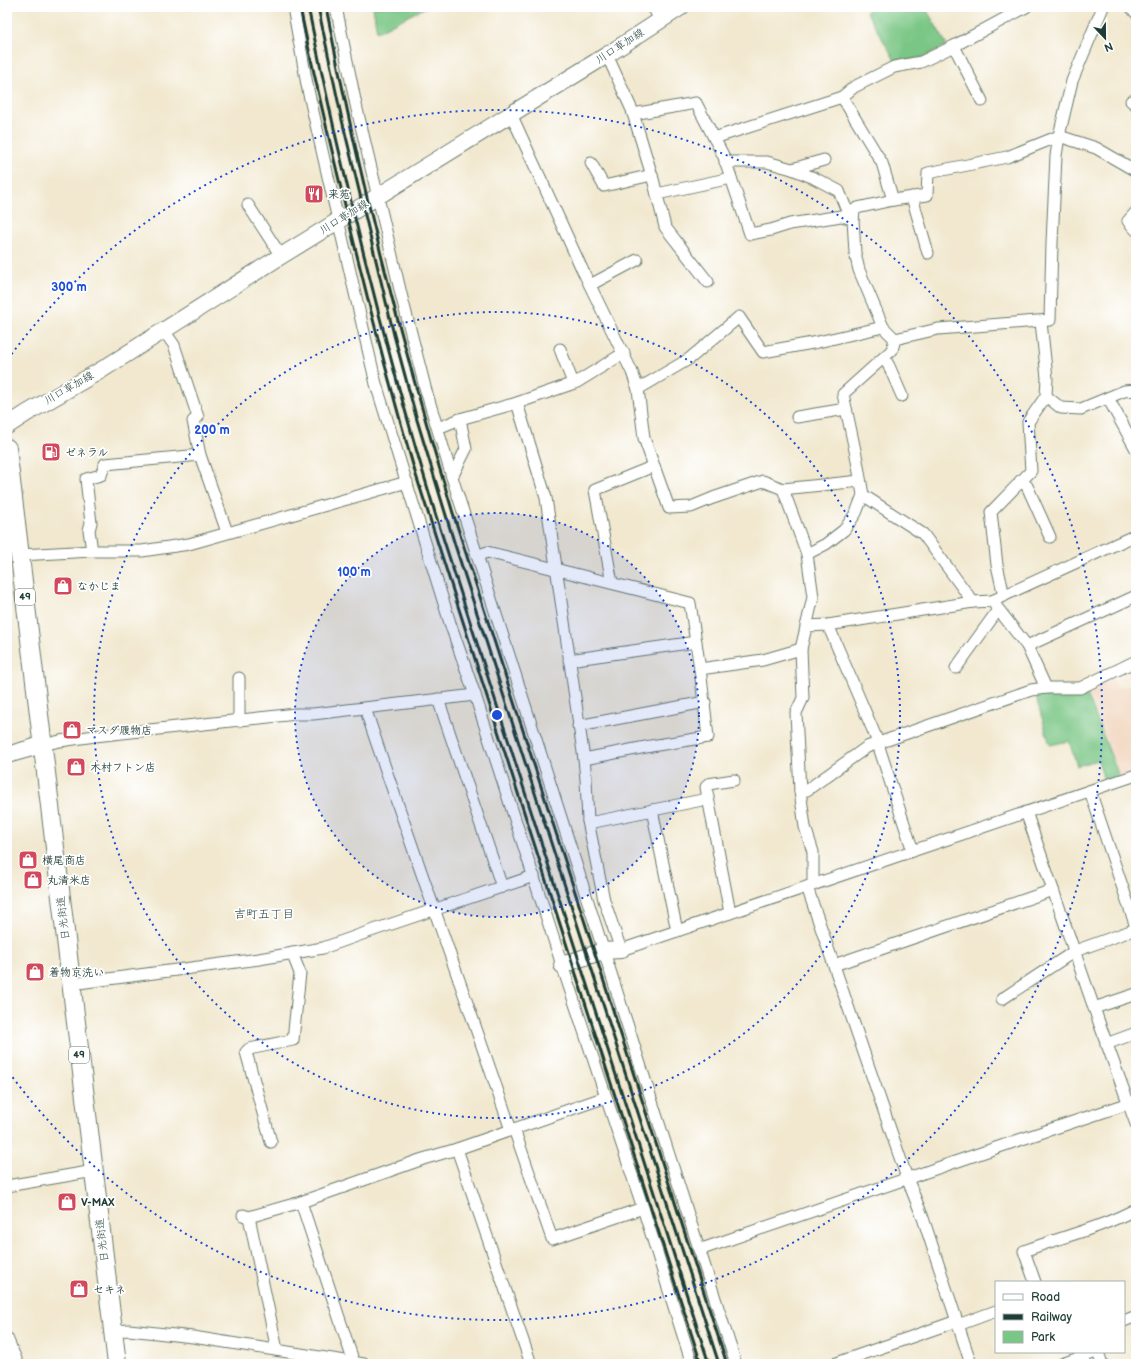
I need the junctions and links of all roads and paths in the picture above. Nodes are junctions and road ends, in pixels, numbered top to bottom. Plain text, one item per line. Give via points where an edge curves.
1 (293, 7) edge
2 (336, 7) edge
3 (681, 7) edge
4 (1026, 7) edge
5 (1103, 7) edge
6 (1131, 7) edge
7 (1136, 13) edge
8 (657, 14) edge
9 (954, 46) junction
10 (607, 55) junction
11 (842, 96) junction
12 (982, 101) dead end
13 (511, 114) junction
14 (633, 114) junction
15 (1059, 136) junction
16 (714, 138) junction
17 (824, 160) dead end
18 (591, 162) dead end
19 (726, 162) junction
20 (792, 168) junction
21 (1136, 171) edge
22 (652, 175) junction
23 (731, 178) junction
24 (657, 194) junction
25 (378, 195) junction
26 (912, 197) junction
27 (893, 200) junction
28 (248, 205) dead end
29 (1136, 212) edge
30 (853, 219) junction
31 (339, 221) junction
32 (1136, 230) edge
33 (928, 253) dead end
34 (281, 256) junction
35 (637, 260) dead end
36 (708, 282) dead end
37 (590, 285) junction
38 (1041, 322) junction
39 (883, 327) junction
40 (164, 331) junction
41 (895, 339) junction
42 (560, 349) dead end
43 (624, 353) junction
44 (884, 358) junction
45 (573, 384) junction
46 (638, 389) junction
47 (1136, 390) edge
48 (902, 396) dead end
49 (1046, 396) junction
50 (1108, 398) junction
51 (517, 403) junction
52 (846, 409) junction
53 (797, 417) dead end
54 (460, 419) junction
55 (7, 426) edge
56 (438, 428) junction
57 (7, 448) edge
58 (1136, 449) edge
59 (200, 455) junction
60 (654, 466) junction
61 (452, 477) junction
62 (860, 481) junction
63 (1020, 481) junction
64 (407, 482) junction
65 (783, 488) junction
66 (863, 495) junction
67 (227, 532) junction
68 (1136, 534) edge
69 (1050, 537) dead end
70 (92, 551) junction
71 (807, 554) junction
72 (20, 555) junction
73 (477, 556) junction
74 (556, 569) junction
75 (612, 583) junction
76 (1004, 596) junction
77 (1136, 596) edge
78 (973, 602) junction
79 (995, 605) junction
80 (828, 625) junction
81 (806, 626) junction
82 (696, 642) junction
83 (1027, 646) junction
84 (801, 648) junction
85 (569, 660) junction
86 (1136, 661) edge
87 (956, 668) dead end
88 (700, 669) junction
89 (239, 678) dead end
90 (1046, 688) junction
91 (475, 695) junction
92 (438, 699) junction
93 (705, 702) junction
94 (365, 708) junction
95 (240, 721) junction
96 (578, 726) junction
97 (878, 743) junction
98 (42, 745) junction
99 (7, 755) edge
100 (584, 759) junction
101 (1136, 775) edge
102 (734, 780) dead end
103 (800, 791) junction
104 (1090, 791) junction
105 (707, 799) junction
106 (652, 810) junction
107 (1026, 812) junction
108 (588, 821) junction
109 (913, 851) junction
110 (534, 876) junction
111 (810, 886) junction
112 (502, 887) junction
113 (1053, 890) junction
114 (433, 910) junction
115 (730, 913) junction
116 (1136, 928) edge
117 (677, 931) junction
118 (621, 950) junction
119 (603, 951) junction
120 (1075, 951) junction
121 (292, 954) junction
122 (562, 965) junction
123 (834, 965) junction
124 (71, 984) junction
125 (1136, 994) edge
126 (1002, 999) dead end
127 (1094, 1008) junction
128 (1136, 1033) edge
129 (1106, 1044) junction
130 (606, 1097) junction
131 (1132, 1102) edge
132 (1136, 1124) edge
133 (512, 1130) junction
134 (271, 1142) dead end
135 (457, 1149) junction
136 (94, 1171) junction
137 (907, 1178) junction
138 (7, 1186) edge
139 (301, 1202) junction
140 (643, 1208) junction
141 (1136, 1209) edge
142 (699, 1250) junction
143 (1035, 1281) edge
144 (995, 1312) edge
145 (1136, 1316) edge
146 (1125, 1320) edge
147 (957, 1323) junction
148 (113, 1331) junction
149 (7, 1338) edge
150 (277, 1350) junction
151 (1094, 1353) edge
152 (1097, 1353) edge
153 (115, 1363) edge
154 (359, 1363) edge
155 (18, 1364) edge
156 (530, 1364) edge
157 (692, 1364) edge
158 (736, 1364) edge
159 (834, 1364) edge
160 (972, 1364) edge
161 (1062, 1364) edge
162 (1102, 1364) edge

1 - 31 street via 308,90
2 - 25 street
3 - 8 main road, 川口草加線
4 - 9 street
5 - 15 street via 1072,81
6 - 7 street
8 - 10 main road, 川口草加線
9 - 11 street via 920,62 894,67 854,87
9 - 12 street
10 - 13 main road, 川口草加線
10 - 14 street
11 - 16 street
11 - 27 street via 882,163
13 - 25 main road, 川口草加線
13 - 37 street
14 - 16 street via 696,103
14 - 22 street
15 - 21 street via 1096,148
15 - 26 street via 1007,157 928,173 927,195
15 - 38 street via 1056,156 1050,320
16 - 19 street
17 - 20 street
18 - 22 street via 604,186
19 - 20 street via 767,162
19 - 23 street
20 - 30 street via 839,191
22 - 24 street
23 - 24 street
23 - 30 street via 750,234 790,224 841,216
24 - 36 street via 665,227
25 - 31 main road, 川口草加線
25 - 56 street via 402,298
26 - 27 street
26 - 33 street
27 - 30 street via 857,208
28 - 34 street
29 - 32 street via 1128,221
30 - 39 street via 859,270
31 - 34 main road, 川口草加線
31 - 64 street via 376,384
34 - 40 main road, 川口草加線
35 - 37 street
37 - 43 street
38 - 41 street via 938,330
38 - 49 street via 1047,378
39 - 41 street
39 - 46 street via 763,352 740,317 690,359
40 - 55 main road, 川口草加線
40 - 59 street via 174,345 198,417 193,421
41 - 44 street via 892,350
42 - 45 street
43 - 45 street
43 - 46 street
44 - 48 street
44 - 52 street via 843,394
45 - 51 street
46 - 60 street via 644,438
47 - 50 street via 1124,391
49 - 50 street via 1061,408 1081,409
49 - 63 street via 1028,422 1031,471
50 - 58 street
51 - 54 street
51 - 74 street via 546,498
52 - 53 street
52 - 62 street
54 - 56 street
54 - 61 street via 466,449
56 - 61 street
57 - 72 main road, 日光街道 / 49
59 - 67 street
59 - 70 street via 105,464 101,475 86,479
60 - 65 street via 669,508 691,507 763,481
60 - 75 street via 595,490
61 - 73 street
62 - 65 street
62 - 66 street
63 - 69 street via 1026,486
63 - 76 street via 991,512 997,565
64 - 67 street
64 - 91 street
65 - 71 street
66 - 71 street via 856,513 844,530
66 - 78 street via 923,534
67 - 70 street via 189,544 142,550
68 - 76 street
70 - 72 street
71 - 81 street via 813,597
72 - 98 main road, 日光街道 / 49
73 - 74 street via 486,552
73 - 119 street
74 - 75 street
74 - 85 street
75 - 82 street via 690,603
76 - 79 street
77 - 83 street
78 - 79 street
78 - 80 street
79 - 83 street
79 - 87 street
80 - 81 street
80 - 97 street
81 - 84 street
82 - 85 street
82 - 88 street
83 - 90 street
84 - 88 street via 763,660
84 - 103 street via 803,698 796,713
85 - 96 street
86 - 90 street via 1080,688
88 - 93 street
89 - 95 street
90 - 97 street via 1031,690
91 - 92 street
91 - 110 street
92 - 94 street
92 - 112 street
93 - 96 street
93 - 100 street via 708,738
94 - 95 street
94 - 114 street
95 - 98 street via 95,736
96 - 100 street
97 - 103 street via 867,747 807,790
97 - 109 street
98 - 99 main road
98 - 124 main road, 日光街道 / 49
100 - 108 street
101 - 104 street
102 - 105 street via 708,784
103 - 111 street via 805,827 813,852
104 - 107 street
104 - 116 street
105 - 106 street
105 - 115 street
106 - 108 street via 594,822
106 - 117 street
107 - 109 street
107 - 113 street
108 - 118 street via 604,900
109 - 111 street
110 - 112 street
110 - 122 street
111 - 115 street
111 - 123 street
112 - 114 street
113 - 120 street
113 - 123 street
114 - 121 street via 323,948
114 - 133 street
115 - 117 street
116 - 120 street
117 - 118 street
118 - 119 main road
119 - 122 main road
119 - 142 street
120 - 126 street
120 - 127 street
121 - 124 street
121 - 134 street via 300,973 293,1040 249,1049 246,1052
122 - 130 street
123 - 137 street
124 - 136 main road, 日光街道 / 49
125 - 127 street
127 - 129 street
128 - 129 street
129 - 131 street
130 - 133 street
130 - 140 street
131 - 132 street
131 - 137 street
133 - 135 street
133 - 140 street via 552,1239
135 - 139 street
135 - 156 street
136 - 138 street
136 - 148 main road, 日光街道 / 49
137 - 142 street
137 - 147 street via 923,1218
139 - 150 street via 246,1216
139 - 154 street
140 - 157 street
141 - 143 street via 1024,1251
142 - 158 street
144 - 147 street
145 - 146 street
147 - 159 street
147 - 160 street
148 - 150 street via 129,1330 193,1337
148 - 153 main road, 日光街道 / 49
149 - 155 street
150 - 154 street
151 - 161 street
152 - 162 street

